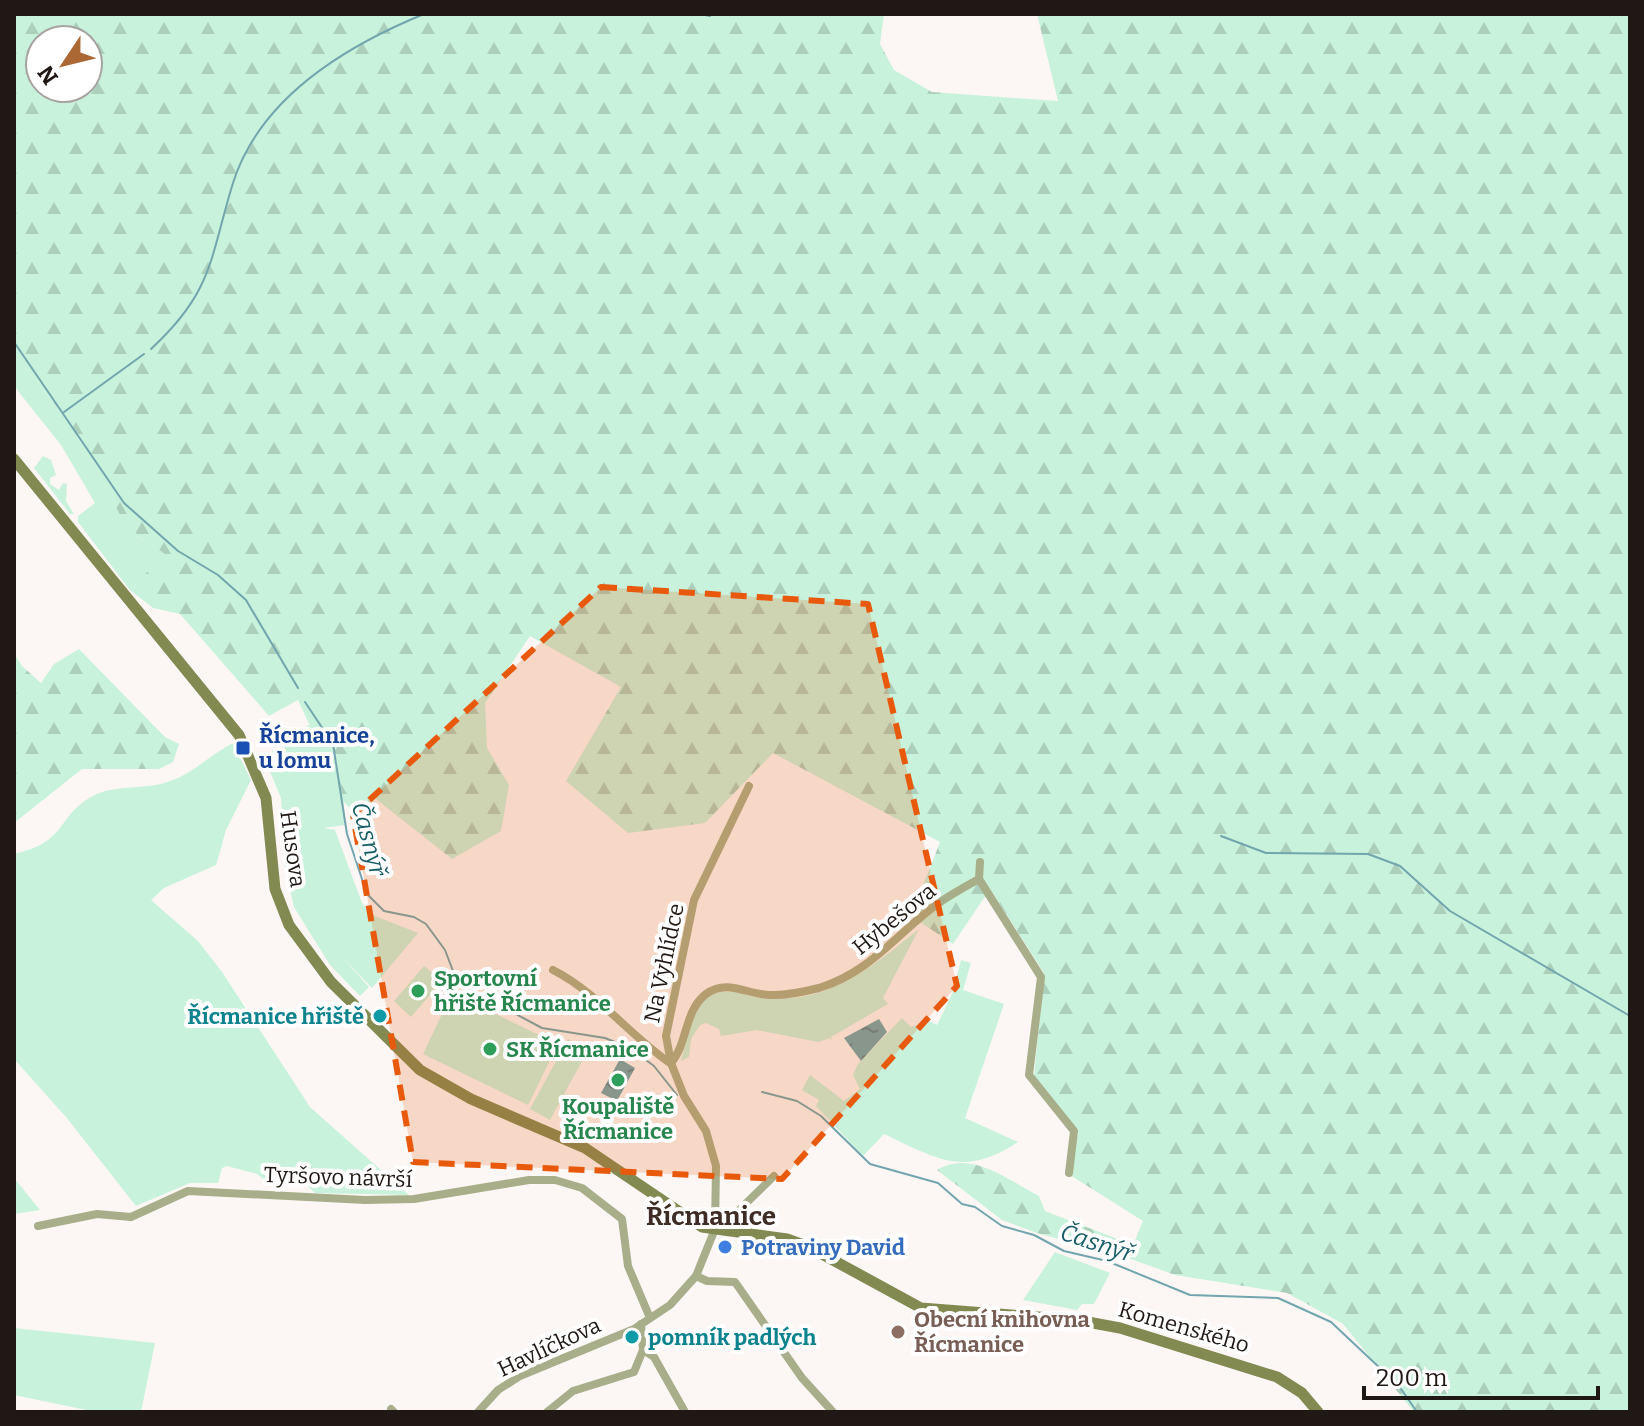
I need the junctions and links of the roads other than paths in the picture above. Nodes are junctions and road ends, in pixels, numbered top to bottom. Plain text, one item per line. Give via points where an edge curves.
1 (14, 459) edge
2 (749, 786) dead end
3 (980, 862) dead end
4 (979, 879) junction
5 (553, 970) dead end
6 (671, 1063) junction
7 (1069, 1173) dead end
8 (774, 1176) dead end
9 (38, 1226) dead end
10 (720, 1230) junction
11 (696, 1276) junction
12 (650, 1318) junction
13 (641, 1324) junction
14 (643, 1350) junction
15 (478, 1412) edge
16 (547, 1412) edge
17 (685, 1412) edge
18 (833, 1412) edge
19 (1318, 1412) edge

1 - 10 main road, Husova via 244,744 266,798 275,889 289,925 323,974 427,1075 585,1148 690,1221
2 - 6 street, Na Vyhlídce via 694,900 666,1036
3 - 4 street
4 - 6 street, Hybešova via 932,907 854,974 785,994 730,986 711,990 691,1012
4 - 7 street via 1041,977 1029,1075 1074,1131
5 - 6 street via 605,1004 637,1039
6 - 10 street via 712,1149
8 - 10 street
9 - 12 street, Tyršovo návrší via 97,1214 131,1217 188,1191 414,1199 555,1180 582,1188 622,1219 628,1266
10 - 11 street
10 - 19 main road, Komenského via 809,1247 921,1308 1113,1326 1247,1366 1291,1384
11 - 12 street, Havlíčkova
11 - 18 street via 735,1282 802,1378
12 - 13 street, Havlíčkova
13 - 14 street
13 - 15 street, Havlíčkova via 520,1376
14 - 16 street via 634,1372 573,1391
14 - 17 street via 654,1357

